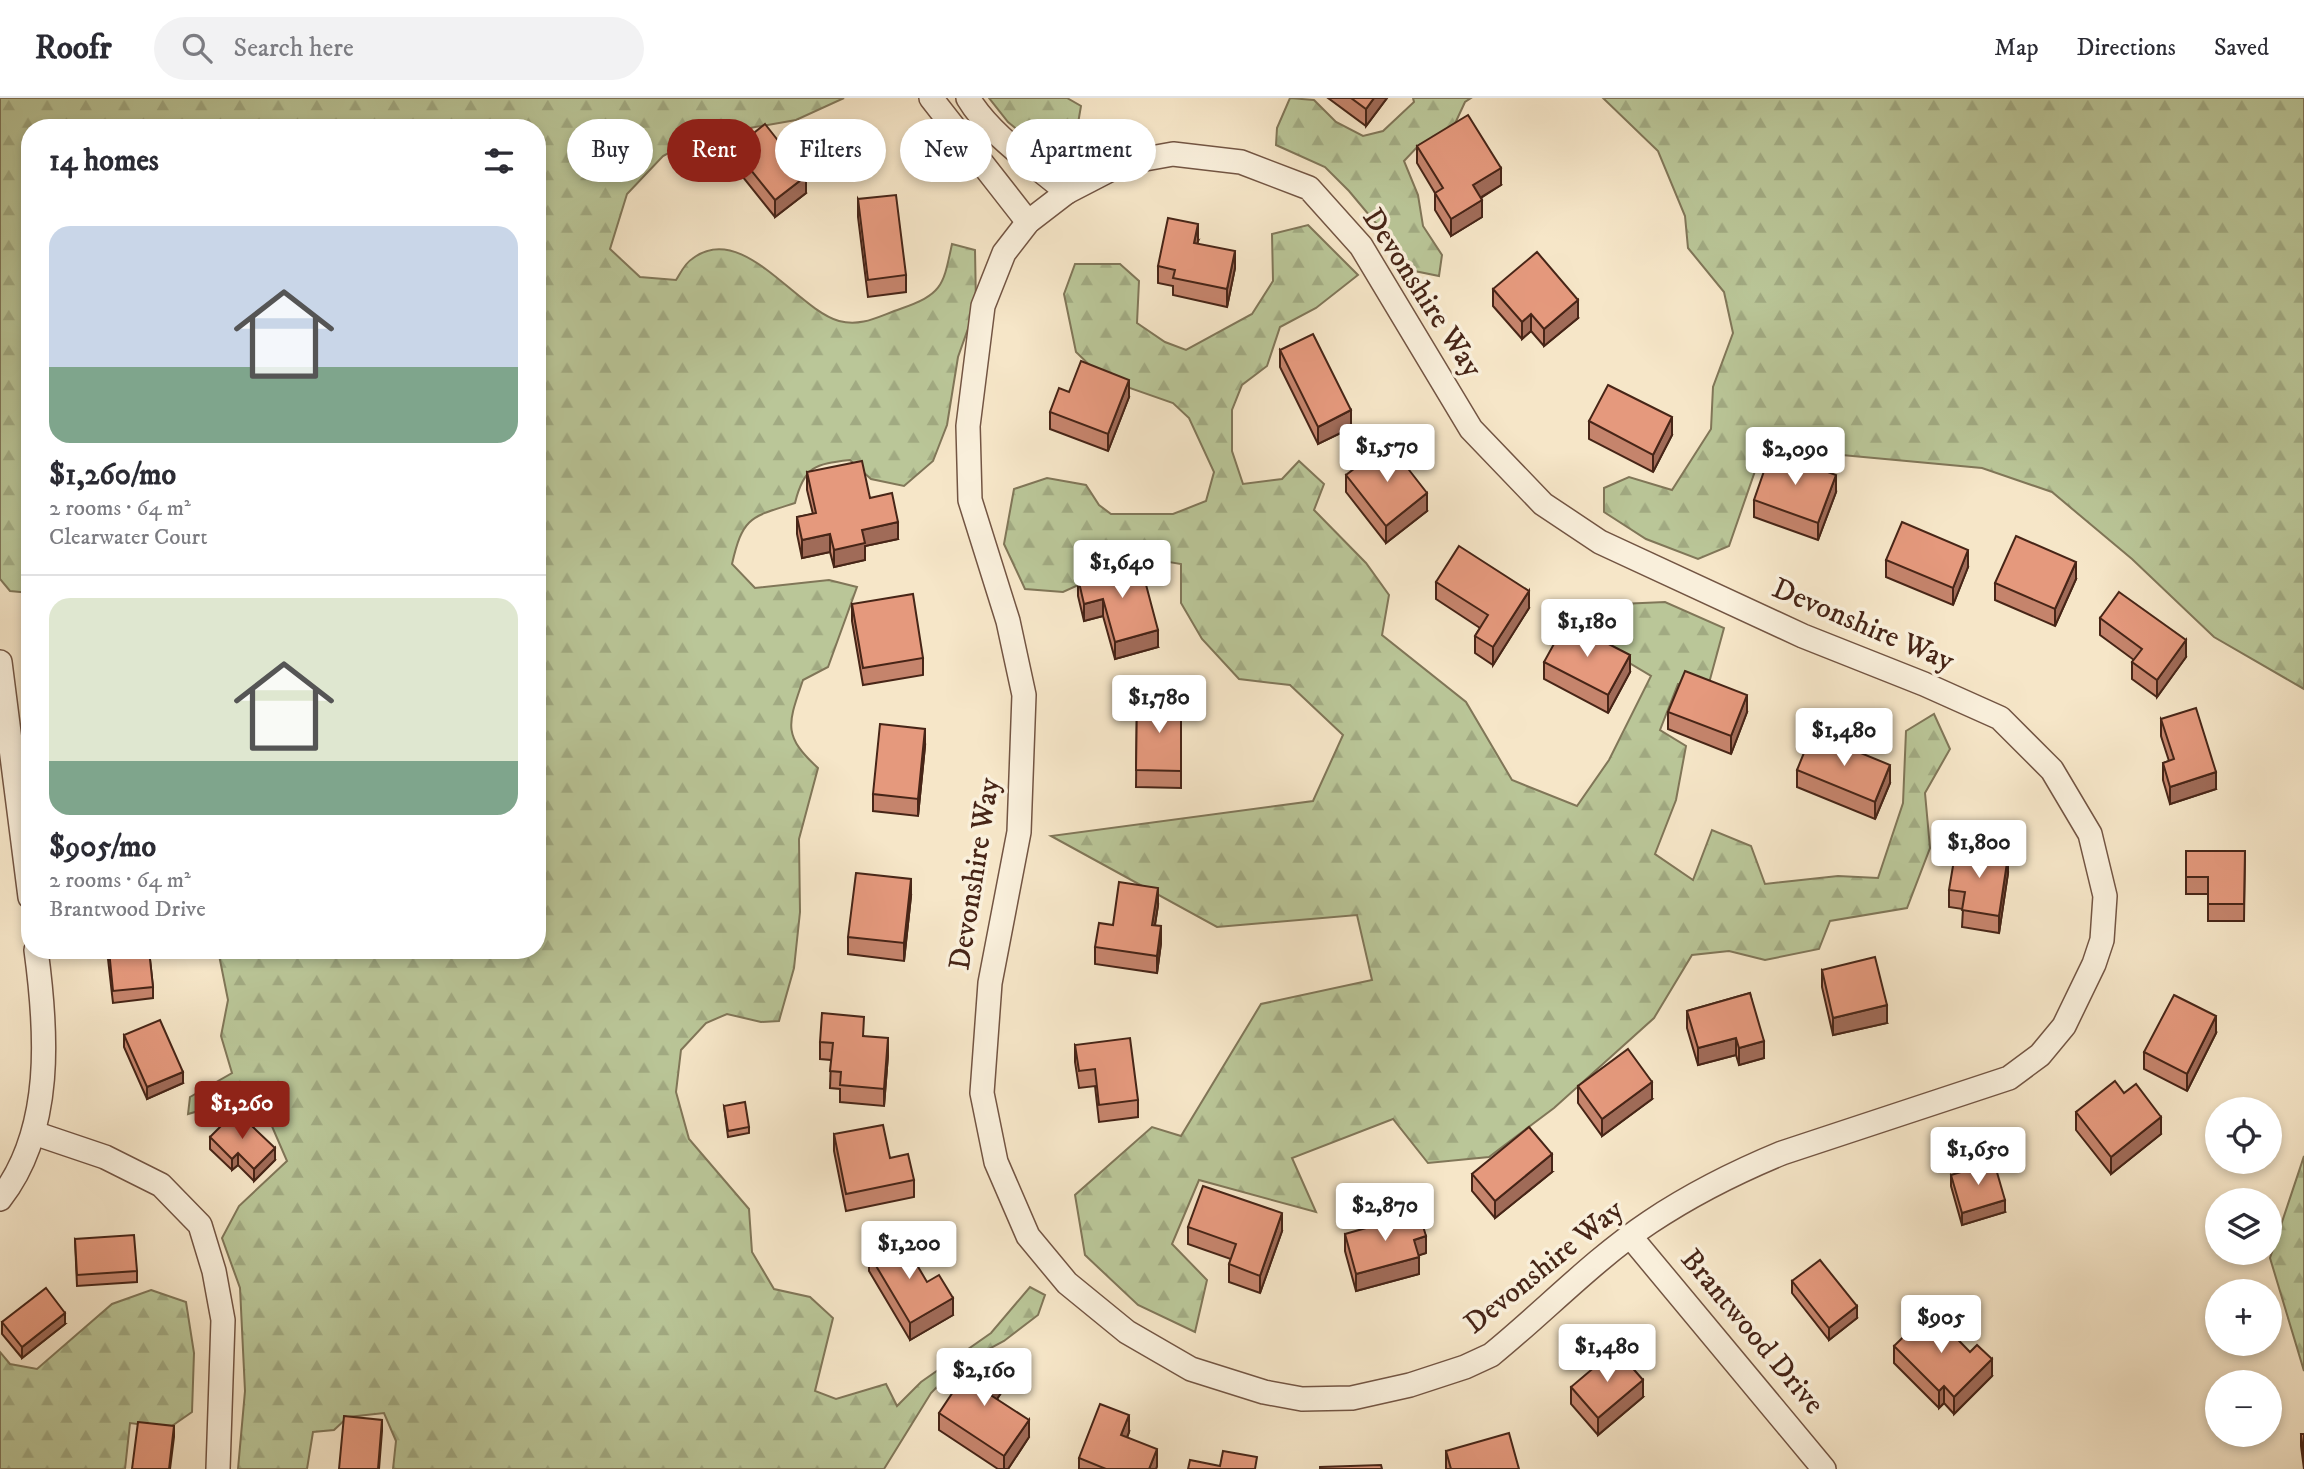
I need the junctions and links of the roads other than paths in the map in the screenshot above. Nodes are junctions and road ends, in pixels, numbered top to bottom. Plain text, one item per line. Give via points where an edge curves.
1 (931, 98) edge
2 (968, 98) edge
3 (1066, 192) junction
4 (1028, 222) junction
5 (0, 662) edge
6 (21, 826) edge
7 (37, 959) edge
8 (34, 1133) junction
9 (0, 1199) edge
10 (1630, 1237) junction
11 (218, 1469) edge
12 (1824, 1469) edge

1 - 4 street
2 - 3 street via 1009,143
3 - 4 street, Devonshire Way
3 - 10 street, Devonshire Way via 1123,163 1173,154 1241,162 1309,188 1361,246 1471,429 1543,504 1600,542 1803,636 2000,718 2052,770 2090,834 2105,896 2102,940 2064,1026 2040,1055 2009,1078 1752,1165 1698,1192
4 - 10 street, Devonshire Way via 1004,253 983,306 968,426 970,500 1008,621 1024,695 1018,832 990,983 982,1093 996,1162 1028,1236 1067,1283 1127,1332 1191,1369 1302,1399 1352,1398 1410,1385 1491,1355
5 - 6 street
7 - 8 street via 44,1041
8 - 9 street
8 - 11 street via 106,1157 161,1185 200,1225 223,1320
10 - 12 street, Brantwood Drive

